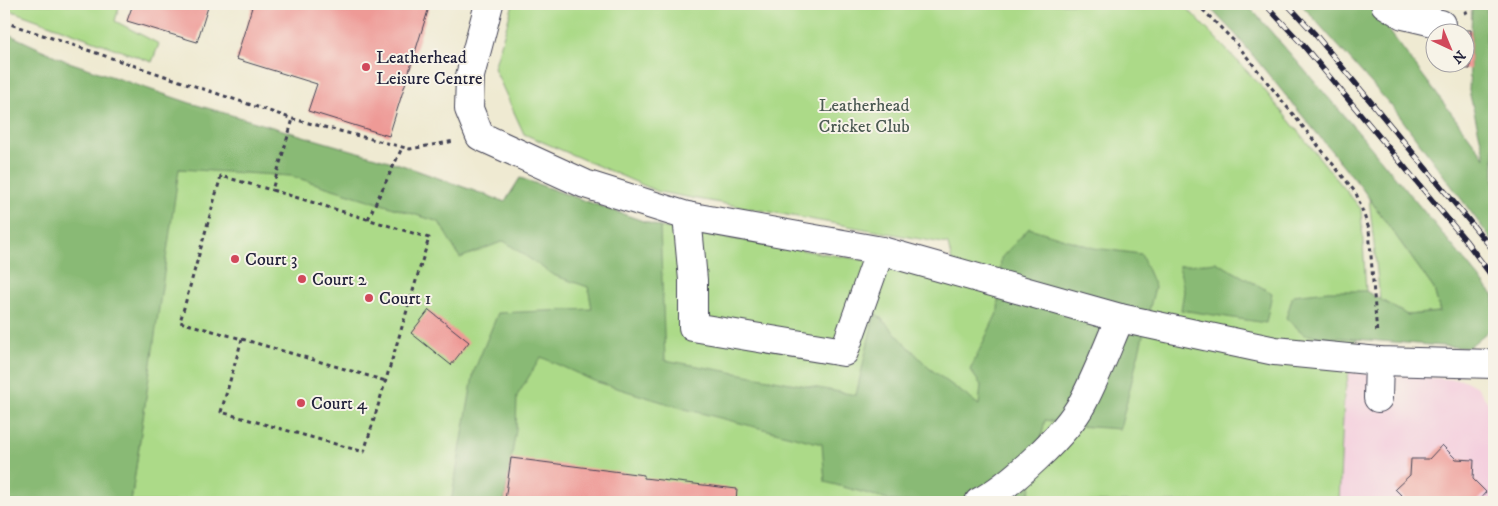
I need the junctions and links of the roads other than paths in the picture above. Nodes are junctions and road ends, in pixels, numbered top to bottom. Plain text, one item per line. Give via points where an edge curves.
1 (490, 4) edge
2 (1385, 4) edge
3 (1433, 22) edge
4 (687, 216) junction
5 (882, 251) junction
6 (1120, 318) junction
7 (1379, 361) junction
8 (1494, 364) edge
9 (1378, 398) dead end
10 (979, 502) edge

1 - 4 lane via 470,76 469,109 480,136 585,184
2 - 3 lane via 1403,15
4 - 5 lane
4 - 5 lane via 693,280 692,328 844,352
5 - 6 lane
6 - 7 lane via 1275,351
6 - 10 lane via 1082,404 1044,452 991,496
7 - 8 lane
7 - 9 lane

